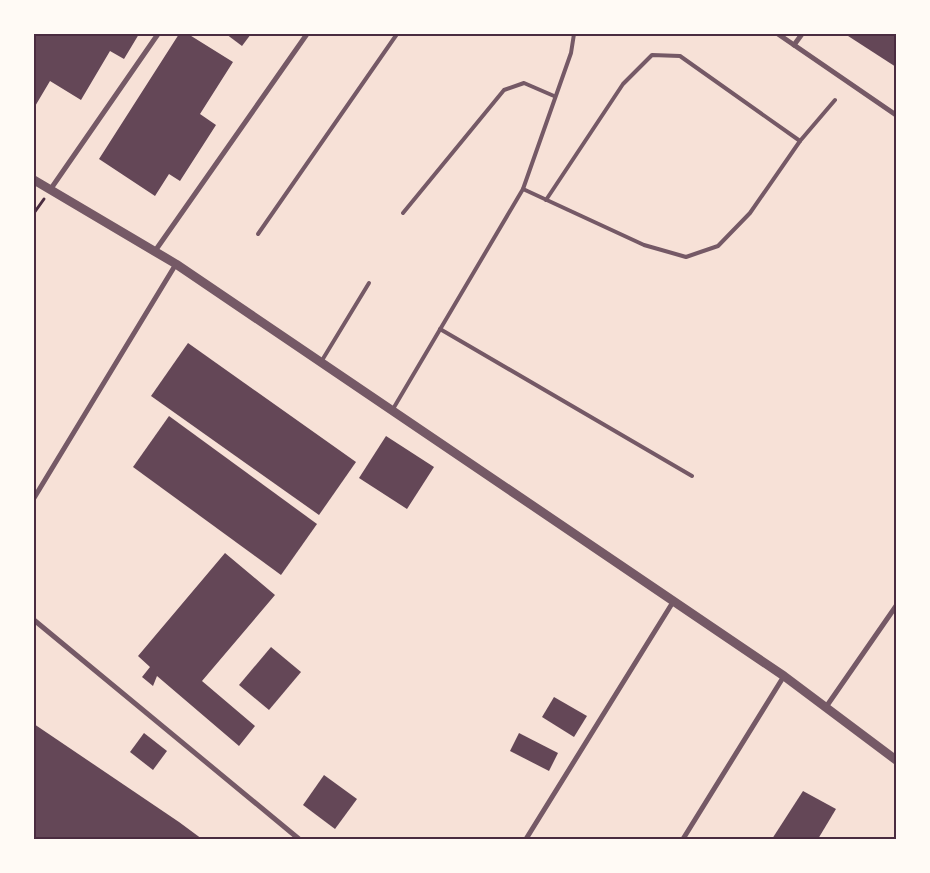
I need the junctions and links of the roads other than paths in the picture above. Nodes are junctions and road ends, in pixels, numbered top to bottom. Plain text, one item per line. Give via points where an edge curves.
1 (158, 34) edge
2 (307, 34) edge
3 (397, 34) edge
4 (574, 34) edge
5 (778, 34) edge
6 (802, 34) edge
7 (794, 45) junction
8 (554, 96) junction
9 (835, 100) dead end
10 (896, 115) edge
11 (800, 140) junction
12 (34, 180) edge
13 (523, 189) junction
14 (50, 190) junction
15 (546, 200) junction
16 (403, 213) dead end
17 (258, 234) dead end
18 (155, 251) junction
19 (176, 264) junction
20 (370, 283) dead end
21 (440, 329) junction
22 (321, 363) junction
23 (392, 412) junction
24 (692, 476) dead end
25 (34, 498) edge
26 (673, 602) junction
27 (896, 606) edge
28 (34, 620) edge
29 (784, 676) junction
30 (826, 707) junction
31 (896, 760) edge
32 (300, 839) edge
33 (526, 839) edge
34 (683, 839) edge

1 - 14 street
2 - 18 street
3 - 17 lane
4 - 8 lane via 571,53
5 - 7 street
6 - 7 street
7 - 10 street
8 - 13 lane
8 - 16 lane via 524,83 504,90
9 - 11 lane
11 - 15 lane via 744,220 718,246 686,257 644,245
11 - 15 lane via 680,56 652,55 623,84
12 - 14 street
13 - 15 lane
13 - 21 lane
14 - 18 street
18 - 19 street
19 - 22 street
19 - 25 street
20 - 22 lane
21 - 23 lane
21 - 24 lane
22 - 23 street
23 - 26 street
26 - 29 street
26 - 33 street
27 - 30 street
28 - 32 street
29 - 30 street
29 - 34 street
30 - 31 street

